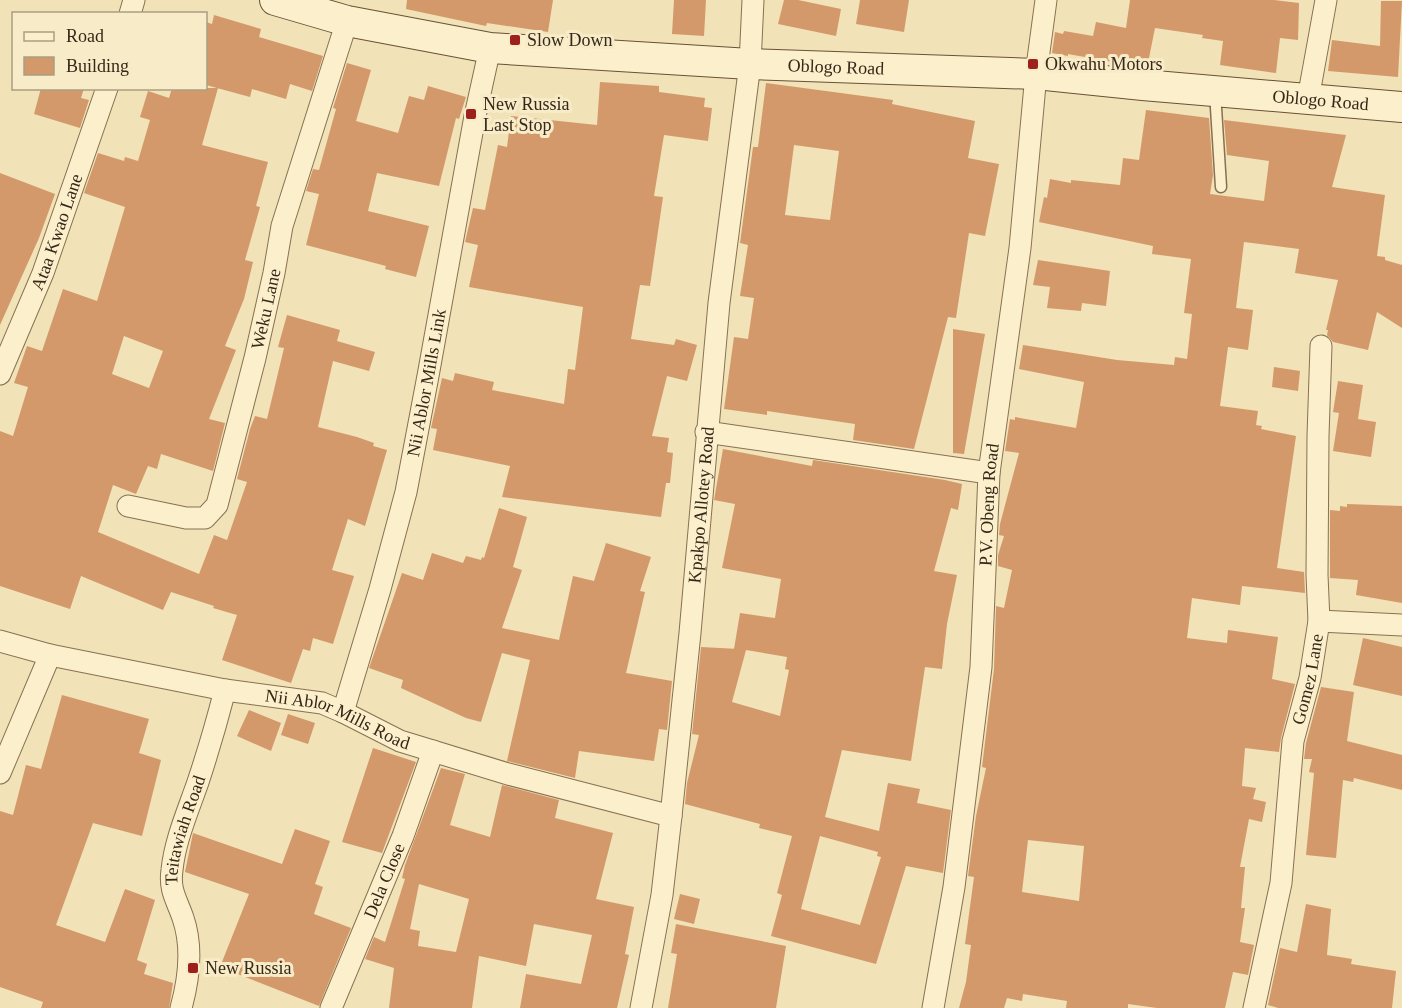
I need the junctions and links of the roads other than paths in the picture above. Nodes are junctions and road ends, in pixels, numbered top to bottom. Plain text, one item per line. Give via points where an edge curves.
1 (276, 0) edge
2 (753, 0) edge
3 (1046, 0) edge
4 (1326, 0) edge
5 (347, 21) junction
6 (490, 48) junction
7 (750, 64) junction
8 (1036, 74) junction
9 (106, 90) edge
10 (1215, 91) junction
11 (1308, 99) junction
12 (1402, 107) edge
13 (1221, 187) dead end
14 (1321, 346) dead end
15 (0, 374) edge
16 (706, 432) junction
17 (989, 473) junction
18 (128, 506) dead end
19 (1319, 621) junction
20 (1402, 625) edge
21 (0, 641) edge
22 (50, 655) junction
23 (225, 690) junction
24 (343, 712) junction
25 (433, 751) junction
26 (0, 773) edge
27 (671, 816) junction
28 (181, 1008) edge
29 (331, 1008) edge
30 (640, 1008) edge
31 (933, 1008) edge
32 (1254, 1008) edge

1 - 5 main road, Oblogo Road
2 - 7 street, Kpakpo Allotey Road
3 - 8 street, P.V. Obeng Road
4 - 11 street
5 - 6 main road, Oblogo Road
5 - 18 street, Weku Lane via 282,226 255,358 217,505 205,518
6 - 7 main road, Oblogo Road
6 - 24 street, Nii Ablor Mills Link via 405,492
7 - 8 main road, Oblogo Road
7 - 16 street, Kpakpo Allotey Road
8 - 10 main road, Oblogo Road
8 - 17 street, P.V. Obeng Road via 1020,248
9 - 15 street, Ataa Kwao Lane via 43,273
10 - 11 main road, Oblogo Road
10 - 13 lane
11 - 12 main road, Oblogo Road
14 - 19 street, Gomez Lane via 1317,436
16 - 17 street
16 - 27 street, Kpakpo Allotey Road
17 - 31 street, P.V. Obeng Road via 981,667 954,887
19 - 20 street
19 - 32 street, Gomez Lane via 1310,678 1293,741 1281,883
21 - 22 street, Nii Ablor Mills Road
22 - 23 street, Nii Ablor Mills Road
22 - 26 street
23 - 24 street, Nii Ablor Mills Road via 322,703
23 - 28 street, Teitawiah Road via 171,873 174,898 189,940 189,968
24 - 25 street, Nii Ablor Mills Road via 400,741
25 - 27 street, Nii Ablor Mills Road
25 - 29 street, Dela Close via 403,836
27 - 30 street, Kpakpo Allotey Road via 662,895

